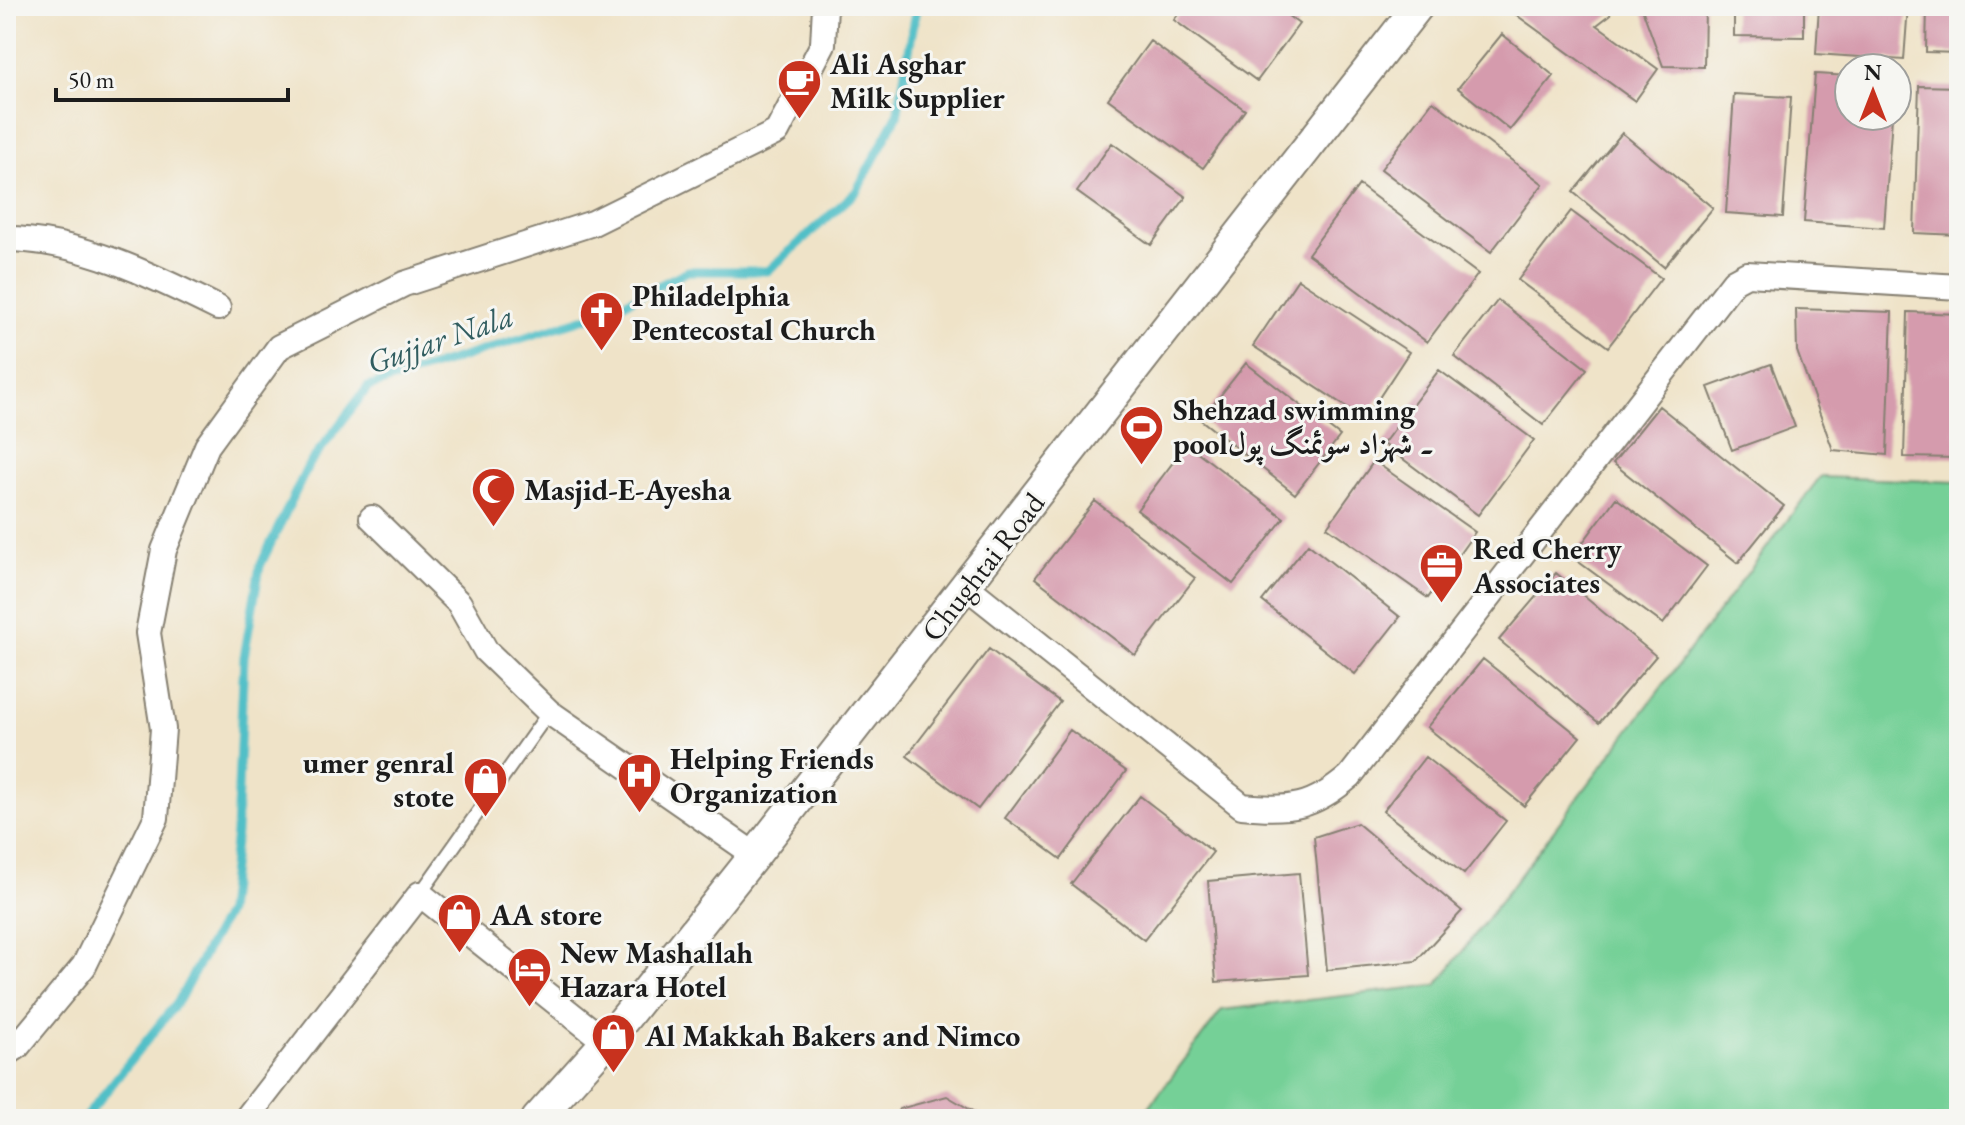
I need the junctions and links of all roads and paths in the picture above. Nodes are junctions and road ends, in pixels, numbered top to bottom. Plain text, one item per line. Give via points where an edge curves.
1 (825, 6) edge
2 (1418, 6) edge
3 (6, 239) edge
4 (1959, 287) edge
5 (218, 308) dead end
6 (372, 518) dead end
7 (967, 587) junction
8 (549, 712) junction
9 (755, 855) junction
10 (420, 894) junction
11 (606, 1042) junction
12 (6, 1054) edge
13 (246, 1119) edge
14 (537, 1119) edge

1 - 12 street via 823,44 777,132 593,223 404,284 279,347 207,446 164,550 148,633 163,729 156,818 84,966
2 - 7 street, Chughtai Road
3 - 5 street via 30,239 87,254 161,280
4 - 7 street via 1747,274 1734,281 1350,776 1323,800 1274,809 1242,806
6 - 8 street via 459,603 486,651
7 - 9 street, Chughtai Road
8 - 9 street
8 - 10 lane
9 - 11 street, Chughtai Road
10 - 11 street
10 - 13 street
11 - 14 street, Chughtai Road

